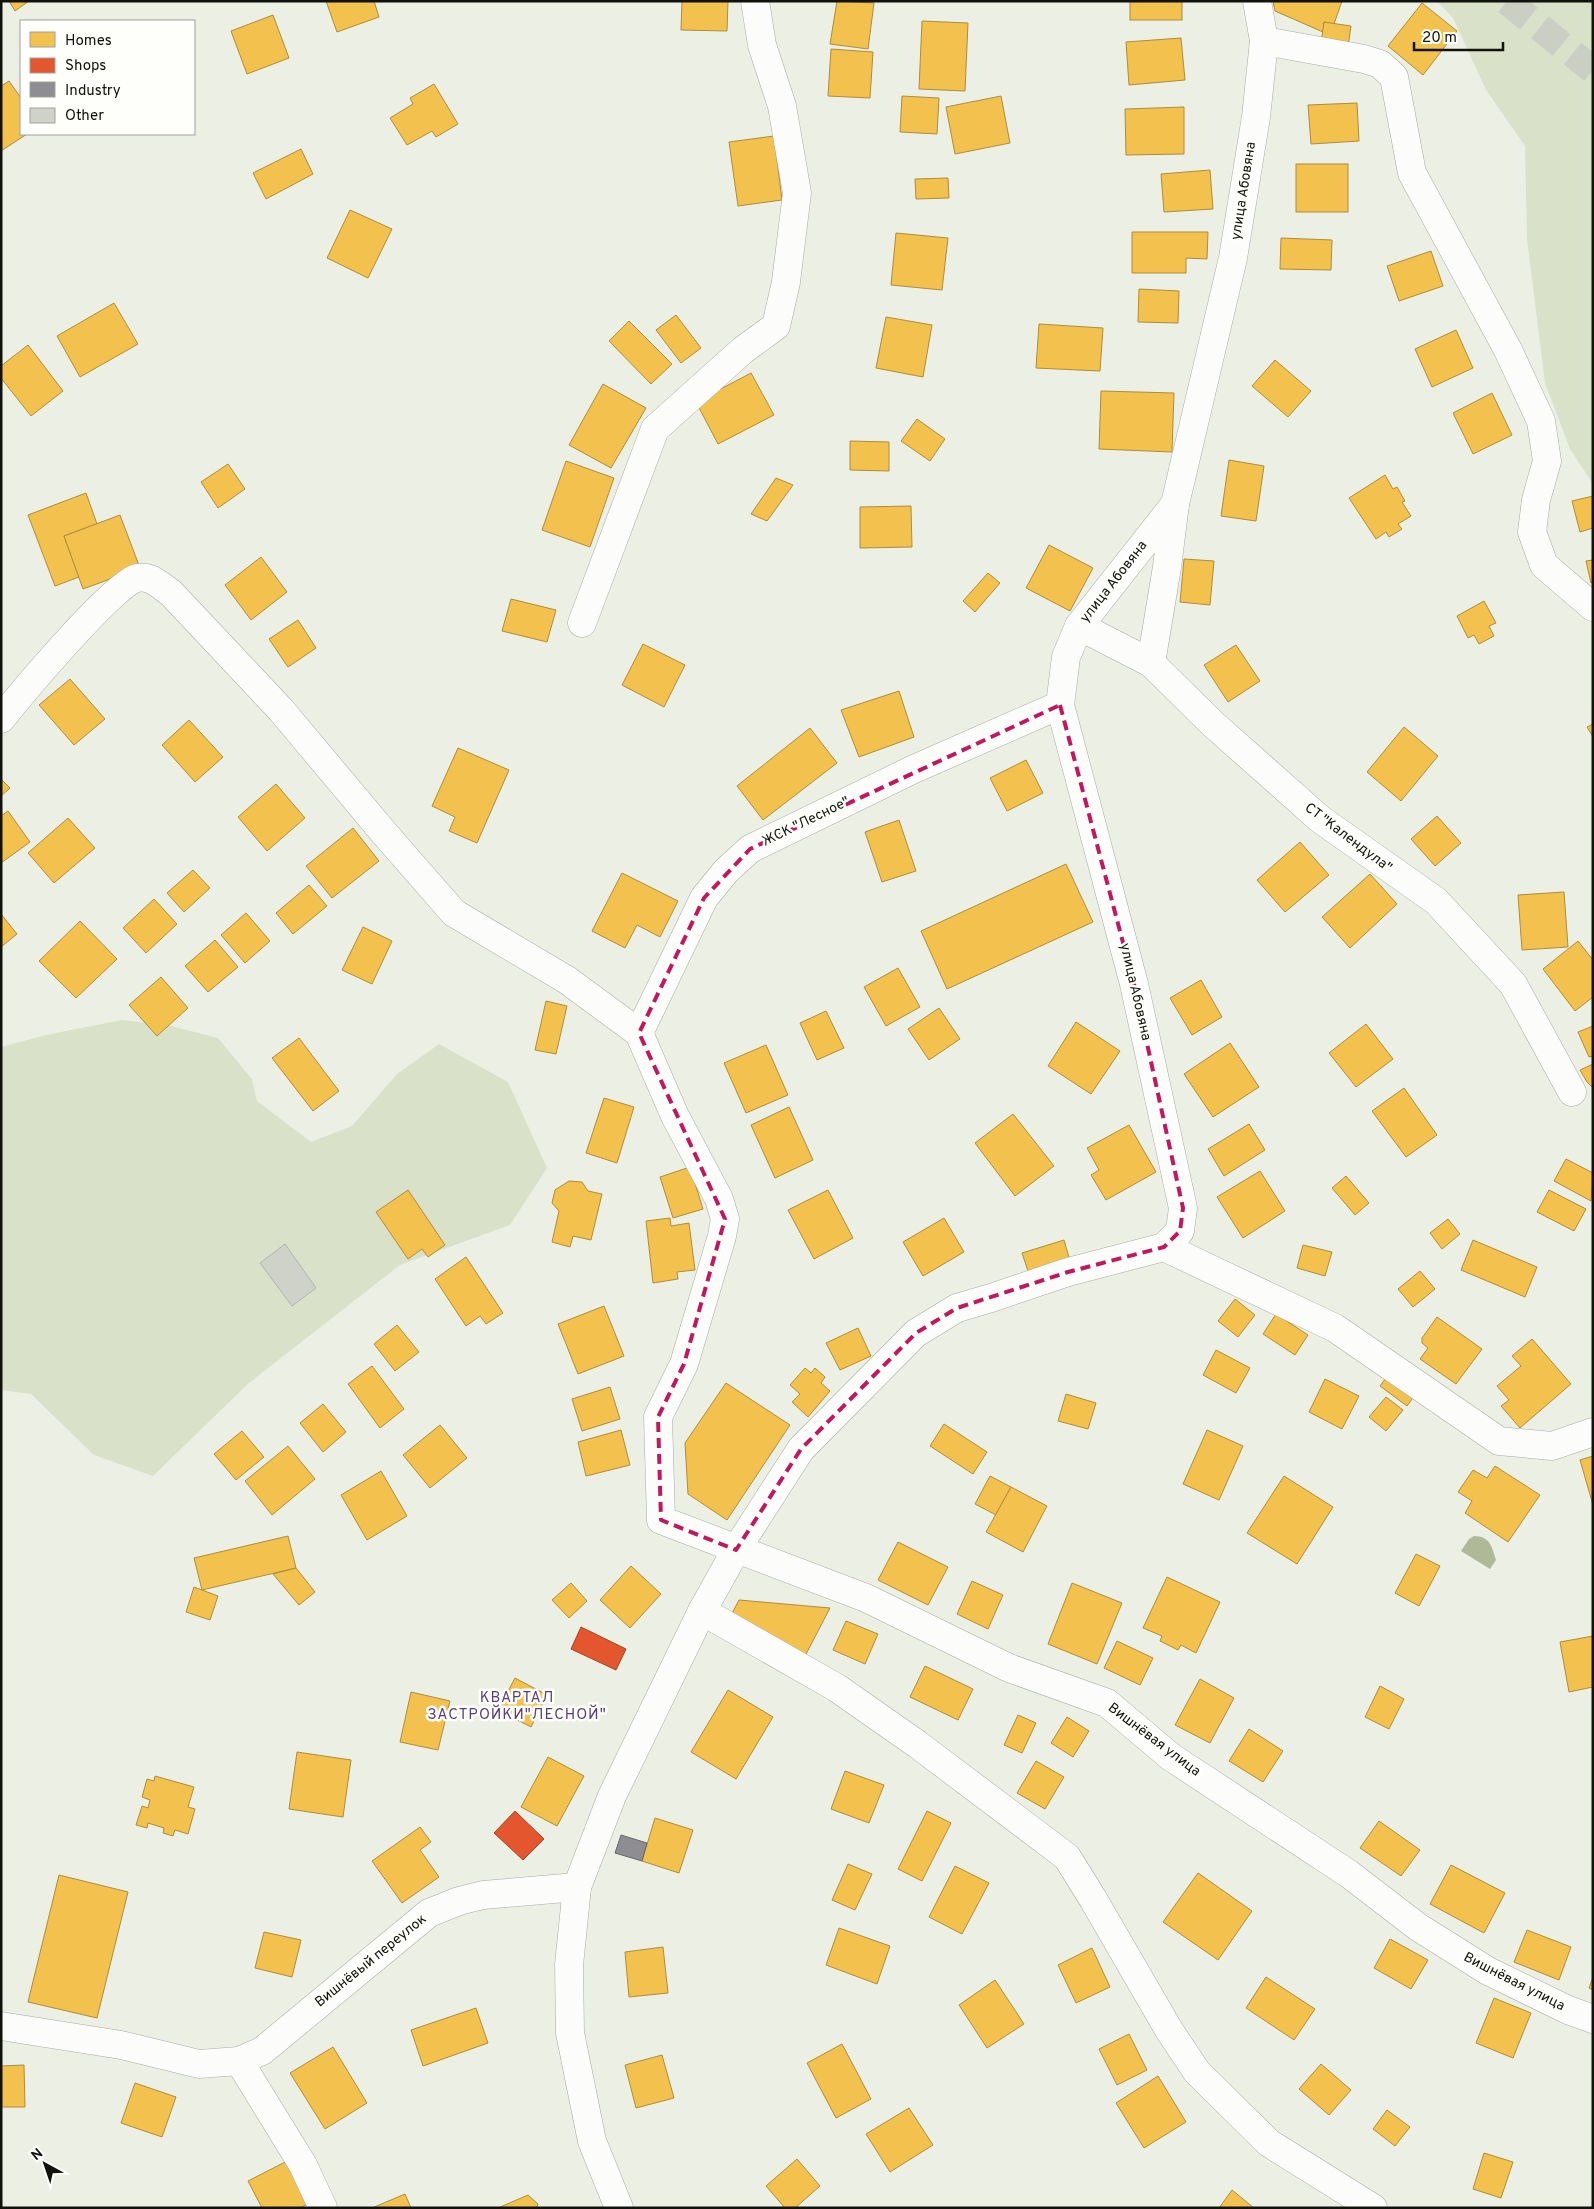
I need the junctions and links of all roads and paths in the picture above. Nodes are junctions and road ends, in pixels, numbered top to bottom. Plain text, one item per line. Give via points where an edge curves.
1 (755, 1) edge
2 (1257, 1) edge
3 (1264, 41) junction
4 (1176, 504) junction
5 (1593, 607) edge
6 (582, 624) dead end
7 (1079, 626) junction
8 (1150, 663) junction
9 (1060, 705) junction
10 (1, 719) edge
11 (639, 1033) junction
12 (1572, 1092) dead end
13 (1164, 1247) junction
14 (1593, 1432) edge
15 (736, 1550) junction
16 (702, 1611) junction
17 (577, 1887) junction
18 (1593, 2019) edge
19 (1, 2026) edge
20 (238, 2061) junction
21 (323, 2208) edge
22 (619, 2208) edge
23 (1372, 2208) edge

1 - 6 street via 762,45 782,106 797,193 786,282 776,326 743,350 655,429
2 - 3 street, улица Абовяна
3 - 4 street, улица Абовяна via 1256,117 1233,258
3 - 5 street via 1364,59 1380,64 1394,77 1412,172 1508,350 1541,421 1547,461 1536,500 1532,532 1544,565
4 - 7 street, улица Абовяна
4 - 8 street
7 - 8 street, СТ "Календула"
7 - 9 street, улица Абовяна via 1066,657
8 - 12 street, СТ "Календула" via 1320,819 1436,901 1513,984
9 - 11 street, ЖСК "Лесное" via 914,769 750,849 704,898
9 - 13 street, улица Абовяна via 1134,984 1184,1208 1180,1231
10 - 11 street via 116,591 136,578 151,578 171,593 281,710 454,913 567,980
11 - 15 street, Вишнёвая улица via 675,1116 719,1199 725,1219 684,1364 658,1417 661,1520
13 - 14 street via 1335,1328 1499,1441 1552,1446
13 - 15 street via 1068,1272 957,1308 916,1333 801,1449
15 - 16 street
15 - 18 street, Вишнёвая улица via 866,1598 1009,1668 1107,1703 1171,1756 1348,1874 1418,1927 1488,1972
16 - 17 street via 612,1796
16 - 23 street via 837,1688 1067,1857 1197,2072 1269,2143
17 - 20 street, Вишнёвый переулок via 483,1895 429,1913 262,2050
17 - 22 street via 569,1965 570,2033 592,2141
19 - 20 street, Вишнёвый переулок via 121,2044 200,2064
20 - 21 street via 303,2165

